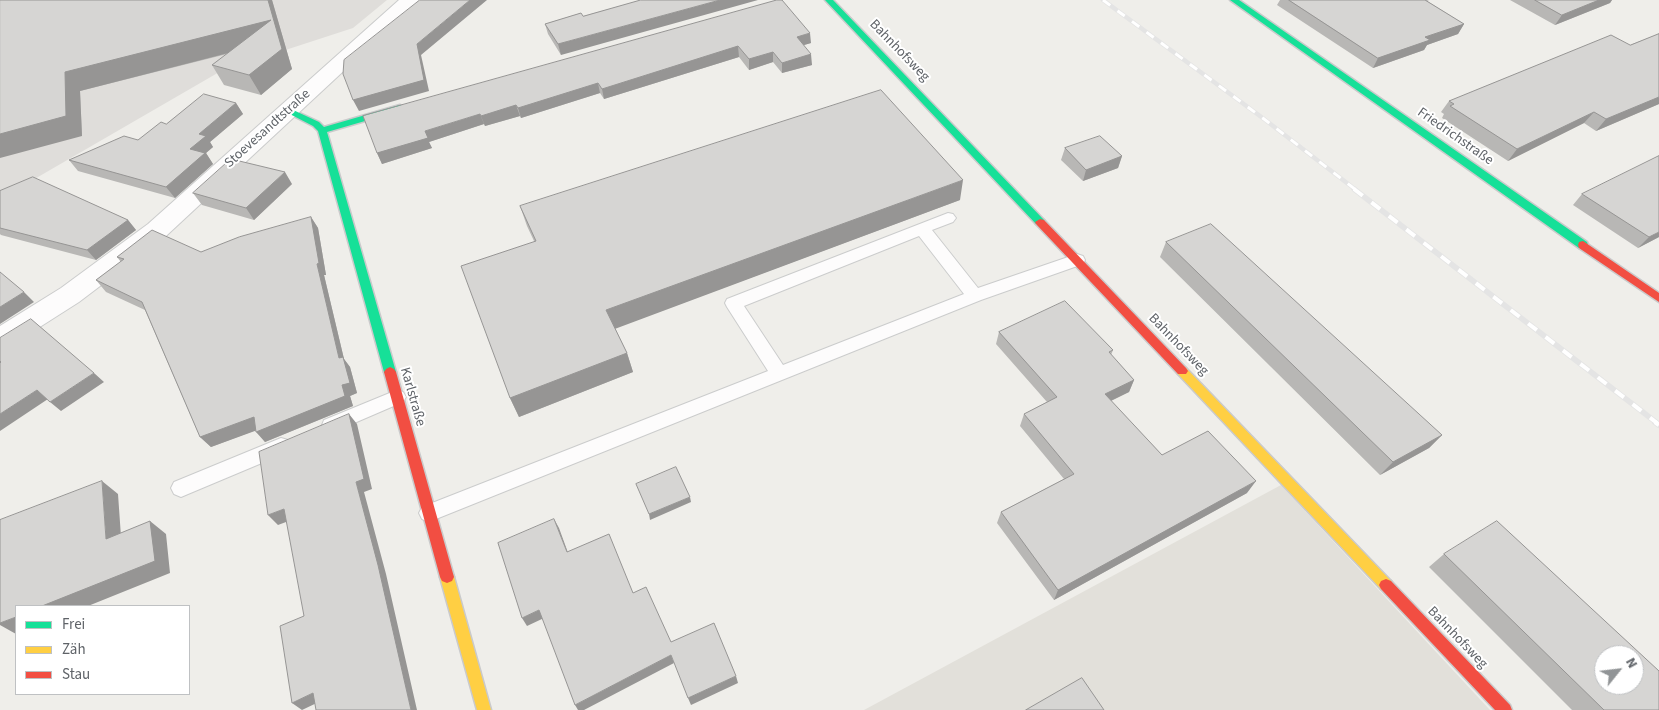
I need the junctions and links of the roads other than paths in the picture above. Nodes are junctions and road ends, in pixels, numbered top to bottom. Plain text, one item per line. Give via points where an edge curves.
1 (410, 0) edge
2 (830, 0) edge
3 (1234, 0) edge
4 (407, 106) edge
5 (288, 111) junction
6 (322, 130) junction
7 (948, 218) dead end
8 (922, 229) junction
9 (1077, 260) junction
10 (975, 296) junction
11 (1659, 298) edge
12 (0, 339) edge
13 (780, 374) junction
14 (397, 396) junction
15 (313, 432) edge
16 (295, 440) edge
17 (181, 488) dead end
18 (429, 513) junction
19 (484, 710) edge
20 (1505, 710) edge

1 - 5 street, Stoevesandtstraße
2 - 9 street, Bahnhofsweg
3 - 11 street, Friedrichstraße
4 - 6 street
5 - 6 street
5 - 12 street, Stoevesandtstraße via 157,230 70,295
6 - 14 street, Karlstraße
7 - 8 lane
8 - 10 lane
8 - 13 lane via 734,303
9 - 10 lane
9 - 20 street, Bahnhofsweg
10 - 13 lane
13 - 18 lane
14 - 15 lane
14 - 18 street, Karlstraße
16 - 17 lane
18 - 19 street, Karlstraße

